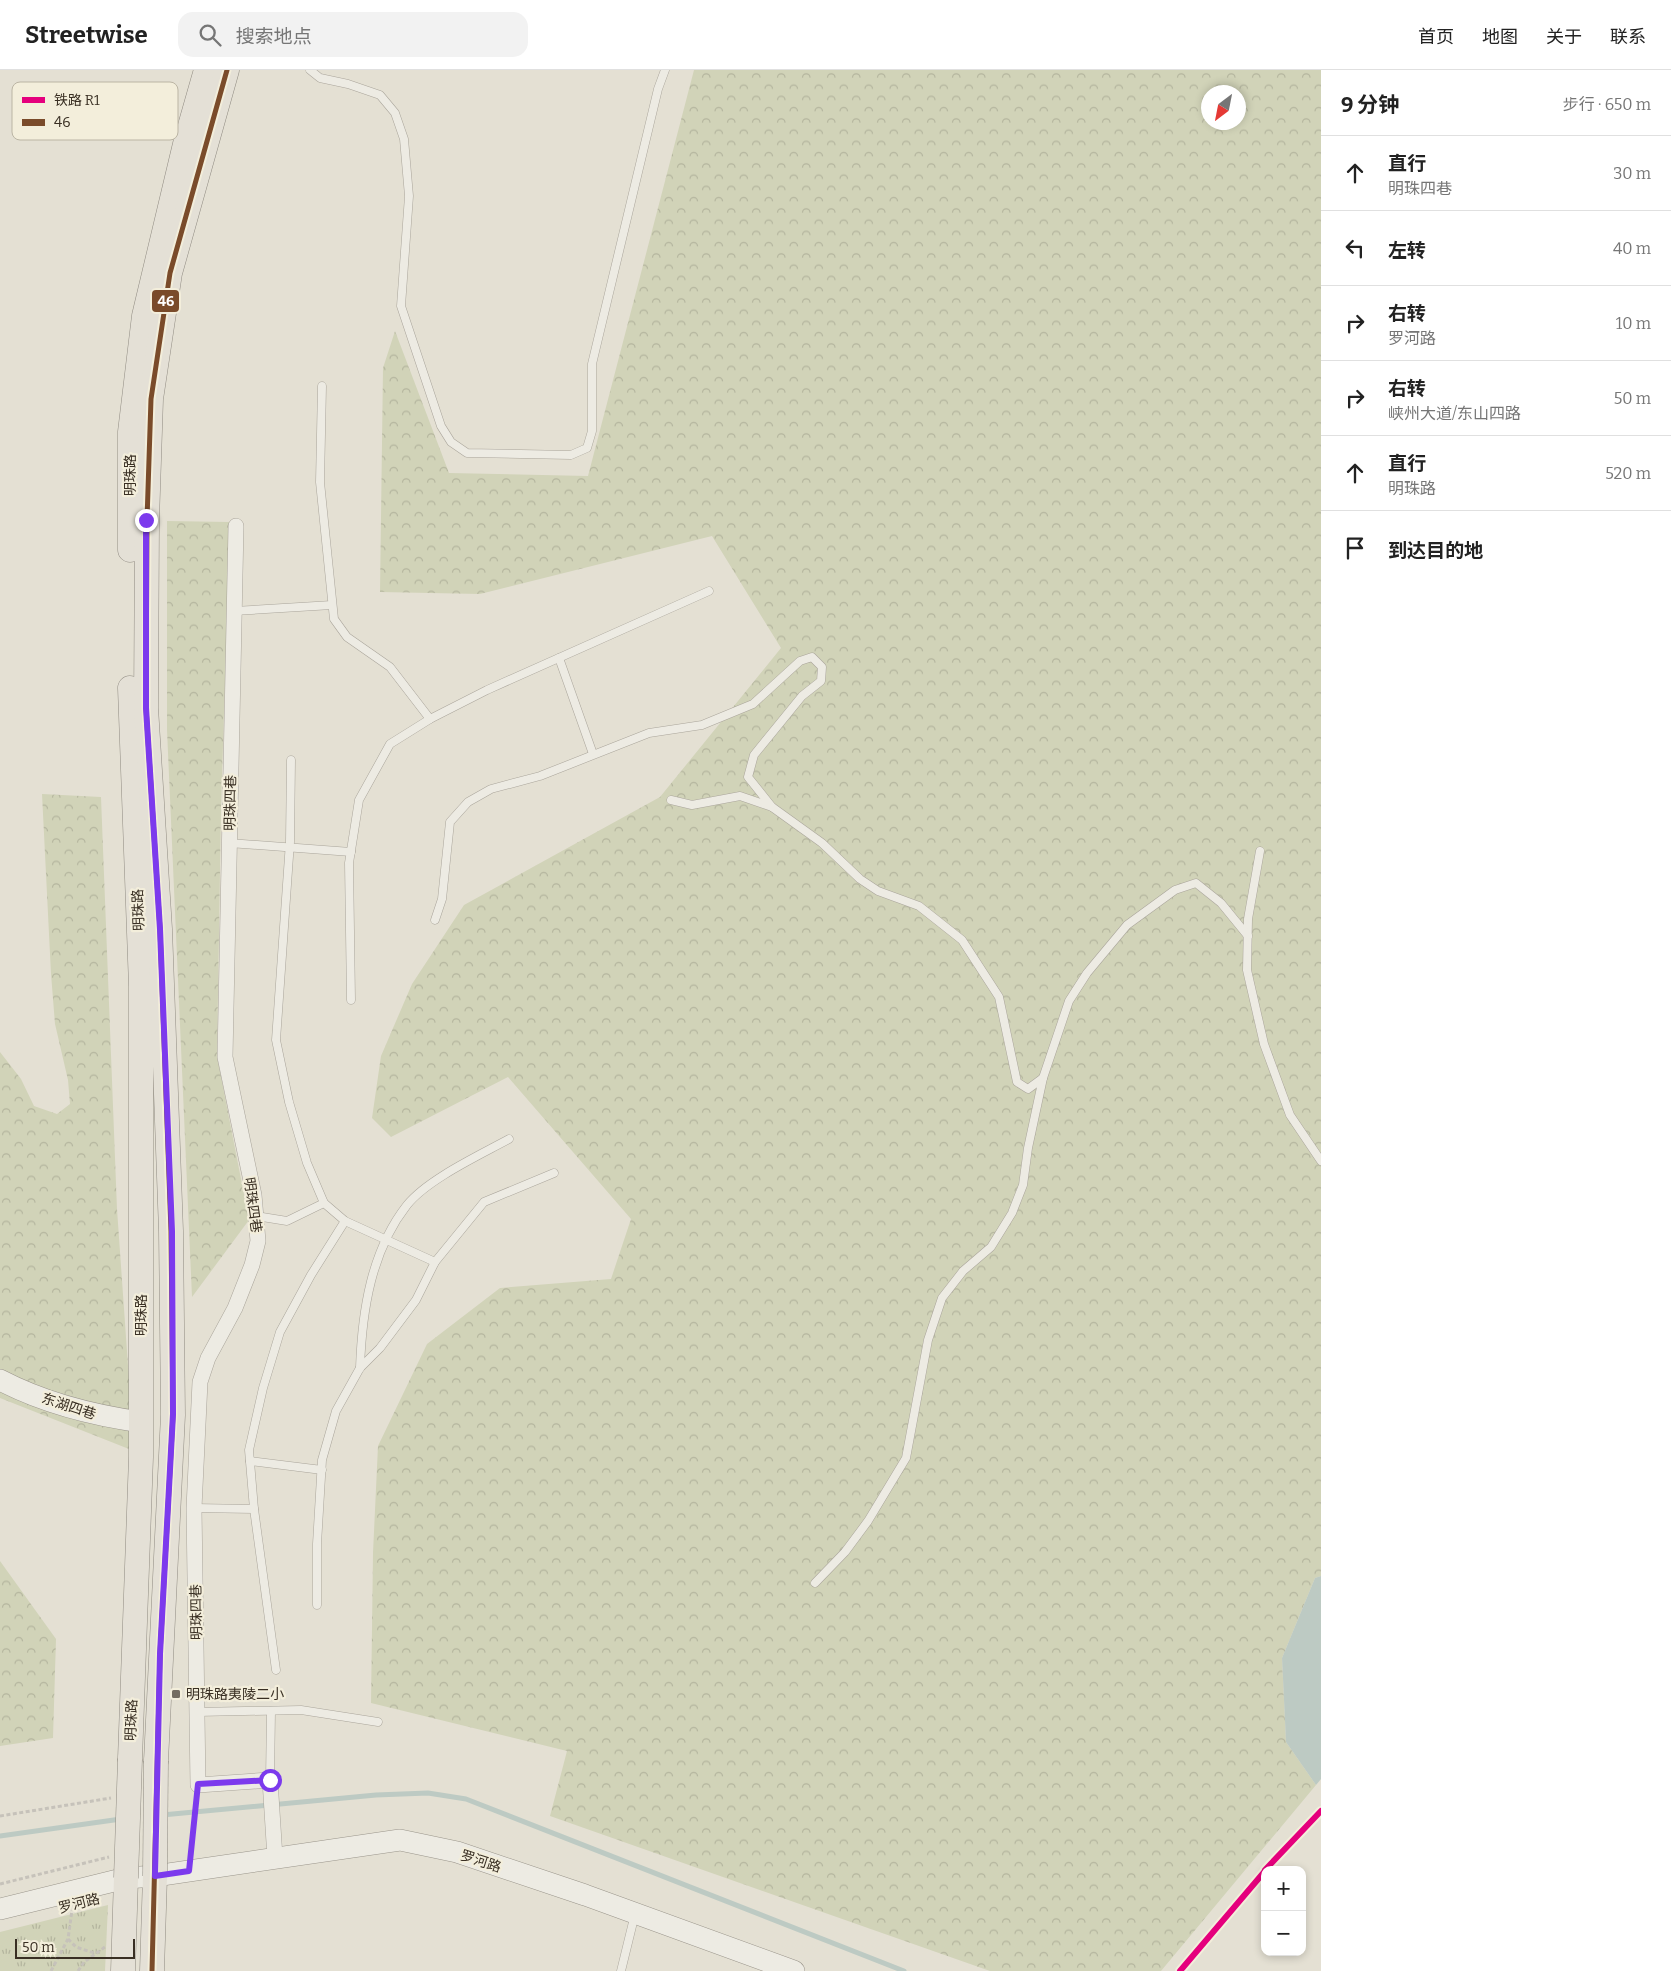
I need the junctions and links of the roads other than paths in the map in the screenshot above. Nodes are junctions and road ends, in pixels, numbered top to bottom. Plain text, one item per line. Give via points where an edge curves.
1 (206, 70) edge
2 (227, 70) edge
3 (310, 70) edge
4 (665, 70) edge
5 (322, 386) dead end
6 (236, 526) dead end
7 (709, 591) dead end
8 (332, 605) junction
9 (234, 611) junction
10 (559, 658) junction
11 (430, 719) junction
12 (593, 754) junction
13 (290, 760) dead end
14 (671, 800) dead end
15 (772, 807) junction
16 (229, 843) junction
17 (290, 848) junction
18 (1260, 851) dead end
19 (351, 852) junction
20 (435, 920) dead end
21 (1248, 936) junction
22 (351, 1000) dead end
23 (1043, 1078) junction
24 (510, 1139) dead end
25 (1321, 1161) edge
26 (554, 1173) dead end
27 (324, 1203) junction
28 (256, 1216) junction
29 (345, 1221) junction
30 (386, 1240) junction
31 (435, 1262) junction
32 (360, 1368) junction
33 (0, 1380) edge
34 (141, 1422) junction
35 (250, 1461) junction
36 (322, 1470) junction
37 (194, 1508) junction
38 (254, 1509) junction
39 (815, 1583) dead end
40 (317, 1604) dead end
41 (276, 1670) dead end
42 (271, 1711) junction
43 (197, 1712) junction
44 (378, 1722) dead end
45 (270, 1780) junction
46 (275, 1858) junction
47 (155, 1876) junction
48 (126, 1885) junction
49 (0, 1908) edge
50 (636, 1914) junction
51 (0, 1922) edge
52 (123, 1971) edge
53 (152, 1971) edge
54 (621, 1971) edge
55 (794, 1971) edge

1 - 34 main road, 明珠路 via 144,316 130,432 130,726 141,986
2 - 47 main road, 明珠路, bridge via 170,273 151,399 146,520 146,708 172,1231 173,1414 156,1761
3 - 4 lane via 320,78 380,96 395,113 404,139 409,196 400,306 442,426 451,442 467,453 571,455 587,448 592,431 592,364
5 - 8 lane via 320,482
6 - 9 street, 明珠四巷
7 - 10 lane
8 - 9 lane
8 - 11 lane via 334,619 347,637 390,667
9 - 16 street, 明珠四巷
10 - 11 lane
10 - 12 lane
11 - 19 lane via 390,744 375,768 359,800
12 - 15 lane via 650,733 702,725 754,704 800,661 812,657 822,667 822,681 802,696 754,755 748,777
12 - 20 lane via 540,776 491,788 468,802 450,822 442,899
13 - 17 lane
14 - 15 lane via 692,805 740,796
15 - 23 lane via 822,843 860,879 878,891 919,906 962,940 999,997 1017,1082 1028,1089
16 - 17 lane
16 - 28 street, 明珠四巷 via 225,1057
17 - 19 lane
17 - 27 lane via 276,1040 299,1137
18 - 21 lane
19 - 22 lane
21 - 23 lane via 1221,903 1196,883 1175,890 1127,925 1087,973 1069,1001
21 - 25 lane via 1247,970 1264,1044 1290,1115
23 - 39 lane via 1023,1185 1012,1213 990,1247 963,1272 942,1298 928,1340 906,1458 868,1521 845,1552
24 - 30 lane via 436,1181 408,1204
26 - 31 lane via 484,1202
27 - 28 lane via 287,1221
27 - 29 lane
28 - 37 street, 明珠四巷 via 258,1241 252,1265 200,1382
29 - 30 lane
29 - 35 lane via 280,1332 263,1388 249,1450
30 - 31 lane
30 - 32 lane via 372,1275 361,1336
31 - 32 lane via 416,1300 380,1348
32 - 36 lane via 336,1411
33 - 34 main road, 东湖四巷 via 45,1400 96,1416
34 - 48 main road, 明珠路, bridge
35 - 36 lane
35 - 38 lane
36 - 40 lane
37 - 38 lane
37 - 43 street, 明珠四巷
38 - 41 lane
42 - 43 lane
42 - 44 lane via 301,1710
42 - 45 lane
43 - 45 street, 明珠四巷 via 198,1784
45 - 46 street
46 - 47 main road, 罗河路
46 - 50 main road, 罗河路 via 400,1840 457,1852
47 - 48 main road, 罗河路
47 - 53 main road
48 - 49 main road, 罗河路
48 - 51 main road, 罗河路 via 72,1904
48 - 52 main road
50 - 54 lane
50 - 55 main road, 罗河路

